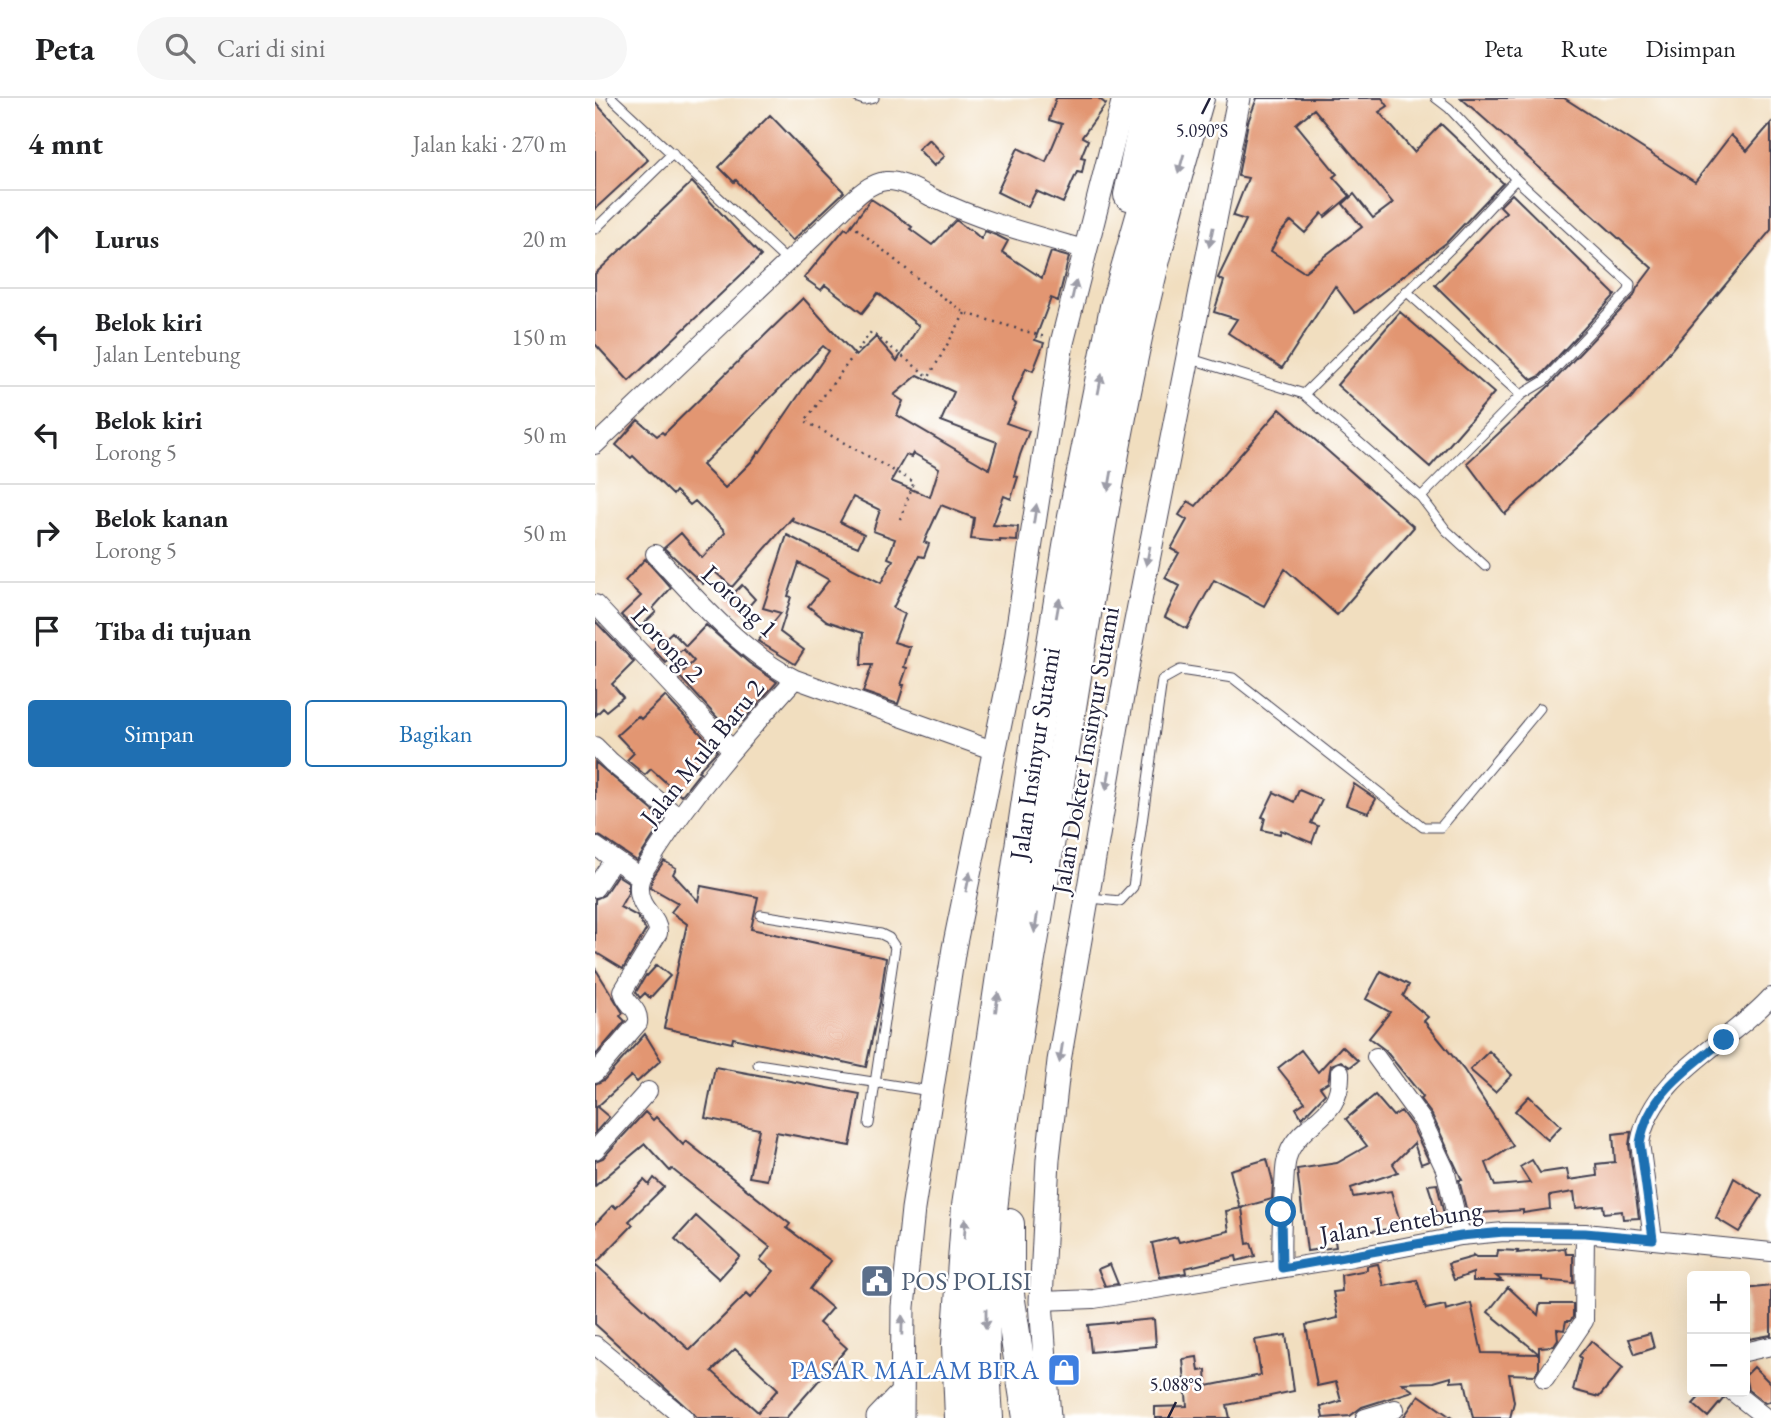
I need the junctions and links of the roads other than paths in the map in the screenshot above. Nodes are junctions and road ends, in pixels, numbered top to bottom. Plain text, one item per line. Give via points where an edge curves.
1 (612, 98) edge
2 (858, 98) edge
3 (874, 98) edge
4 (1124, 98) edge
5 (1149, 98) edge
6 (1175, 98) edge
7 (1199, 98) edge
8 (1240, 98) edge
9 (1436, 98) edge
10 (673, 153) junction
11 (1517, 179) junction
12 (595, 229) edge
13 (1084, 249) junction
14 (787, 261) junction
15 (1406, 291) junction
16 (1115, 307) junction
17 (1187, 358) junction
18 (1304, 394) junction
19 (1521, 395) junction
20 (595, 445) edge
21 (1421, 497) junction
22 (655, 554) dead end
23 (1485, 566) dead end
24 (595, 604) edge
25 (795, 679) junction
26 (1540, 708) dead end
27 (595, 746) edge
28 (732, 750) junction
29 (995, 751) junction
30 (678, 817) junction
31 (595, 845) edge
32 (614, 859) junction
33 (640, 877) junction
34 (595, 888) edge
35 (1088, 898) junction
36 (761, 915) dead end
37 (1771, 997) edge
38 (1017, 1045) junction
39 (1376, 1057) dead end
40 (758, 1064) dead end
41 (1340, 1072) dead end
42 (595, 1073) edge
43 (875, 1084) junction
44 (647, 1091) dead end
45 (932, 1091) junction
46 (869, 1124) dead end
47 (595, 1150) edge
48 (1585, 1233) junction
49 (1461, 1236) junction
50 (1653, 1239) junction
51 (1771, 1252) edge
52 (1282, 1268) junction
53 (1041, 1301) junction
54 (595, 1345) edge
55 (957, 1345) junction
56 (1771, 1346) edge
57 (1750, 1351) edge
58 (1545, 1379) dead end
59 (901, 1394) junction
60 (1739, 1397) edge
61 (1395, 1409) dead end
62 (684, 1418) edge
63 (878, 1418) edge
64 (902, 1418) edge
65 (948, 1418) edge
66 (960, 1418) edge
67 (988, 1418) edge
68 (1028, 1418) edge
69 (1049, 1418) edge
70 (1365, 1418) edge
71 (1766, 1418) edge

1 - 10 lane
2 - 3 lane
4 - 13 street
5 - 16 highway via 1123,226
6 - 16 highway, Jalan Insinyur Sutami
7 -> 38 highway, Jalan Insinyur Sutami via 1133,353
8 -> 17 street, Jalan Dokter Insinyur Sutami
9 - 11 lane
10 - 12 lane
10 - 14 lane
11 - 15 lane
11 - 19 lane via 1630,284 1629,291 1544,381
13 - 14 street via 1006,228 890,180 867,188
29 -> 13 street via 1062,343
14 - 20 street
15 - 18 lane
15 - 19 lane
55 -> 16 highway, Jalan Insinyur Sutami via 967,1206 1036,739 1073,517
17 - 18 lane
17 -> 35 street, Jalan Dokter Insinyur Sutami
18 - 21 lane
19 - 21 lane
21 - 23 lane via 1446,530
22 - 25 street, Lorong 1 via 748,648
24 - 28 street, Lorong 2
25 - 28 street, Jalan Mula Baru 2
25 - 29 street, Jalan Mula Baru 2
26 - 35 lane via 1441,827 1423,827 1233,678 1180,670 1169,674 1162,680 1133,887 1120,901
27 - 30 street
28 - 30 street, Jalan Mula Baru 2
45 -> 29 street via 954,948
30 - 33 street, Jalan Mula Baru 2
31 - 32 street
32 - 33 street
32 - 34 street
33 - 42 street via 643,908 656,922 658,933 623,990 637,1012 638,1023
35 -> 53 street, Jalan Dokter Insinyur Sutami via 1059,1062 1048,1159
36 - 43 lane via 889,938 895,947
37 - 50 street via 1682,1072 1643,1127 1640,1143
38 -> 67 highway, Jalan Insinyur Sutami via 996,1177 986,1285
38 - 68 highway via 1009,1179 1009,1294
39 - 49 street via 1422,1119 1445,1170
40 - 43 lane
41 - 52 street via 1336,1101 1295,1142 1285,1163
43 - 45 lane
43 - 46 lane
44 - 47 street
59 -> 45 street via 904,1295
48 - 49 street, Jalan Lentebung
48 - 50 street, Jalan Lentebung
48 - 58 street via 1584,1321
49 - 52 street, Jalan Lentebung
50 - 51 street, Jalan Lentebung
52 - 53 street, Jalan Lentebung via 1094,1299
53 - 69 street, Jalan Dokter Insinyur Sutami
54 - 62 street
55 - 65 highway
55 - 66 highway, Jalan Insinyur Sutami
56 - 57 street
59 - 63 street
59 - 64 street
60 - 71 street
61 - 70 street

